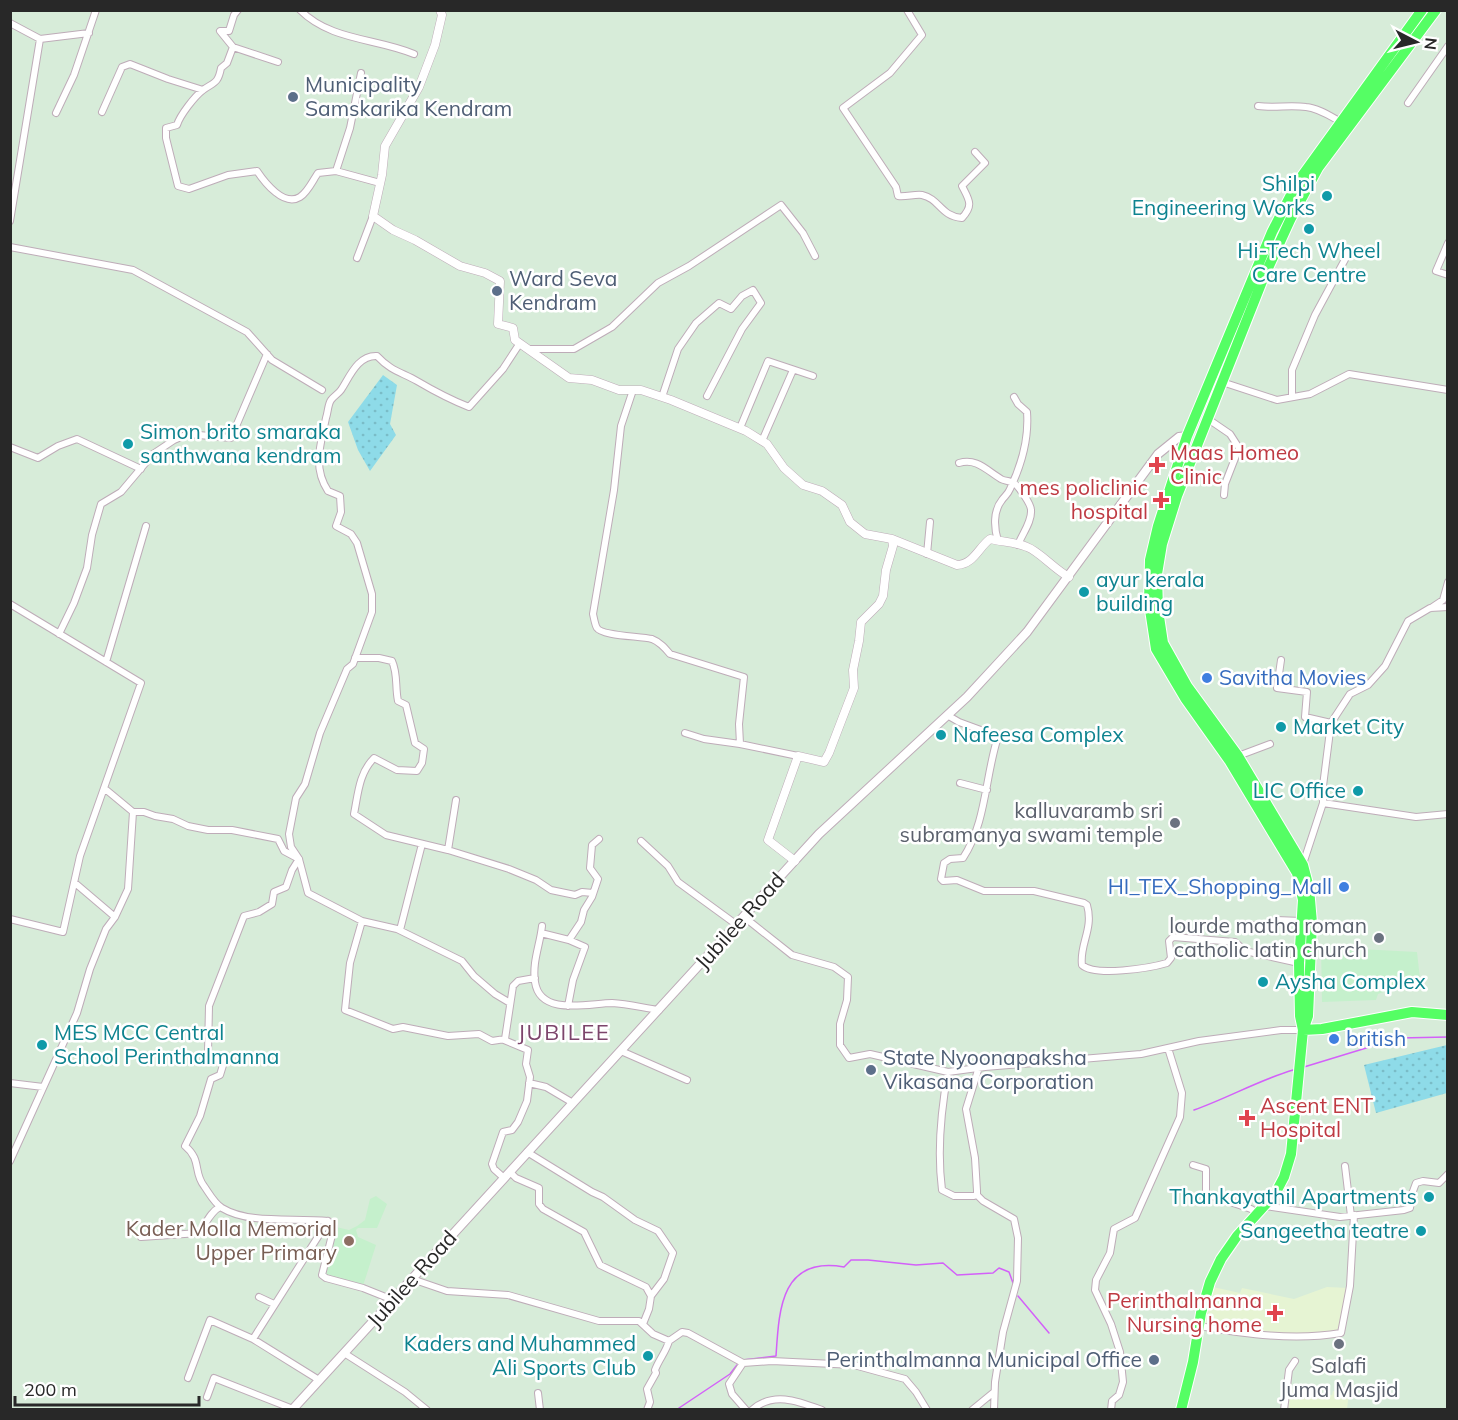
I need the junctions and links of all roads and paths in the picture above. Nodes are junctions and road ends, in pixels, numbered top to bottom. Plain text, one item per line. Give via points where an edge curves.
1 (96, 10) edge
2 (238, 10) edge
3 (300, 10) edge
4 (440, 10) edge
5 (907, 10) edge
6 (1422, 10) edge
7 (1436, 10) edge
8 (10, 23) edge
9 (89, 33) junction
10 (40, 39) junction
11 (1448, 46) edge
12 (233, 47) junction
13 (414, 54) dead end
14 (278, 62) dead end
15 (361, 74) dead end
16 (203, 90) junction
17 (1408, 103) dead end
18 (1258, 106) dead end
19 (102, 112) dead end
20 (56, 113) dead end
21 (1341, 122) junction
22 (975, 152) dead end
23 (336, 171) junction
24 (380, 183) junction
25 (373, 216) junction
26 (10, 221) edge
27 (1448, 243) edge
28 (10, 247) edge
29 (1349, 252) dead end
30 (815, 256) dead end
31 (357, 258) dead end
32 (1448, 274) edge
33 (520, 343) junction
34 (530, 349) junction
35 (267, 354) junction
36 (793, 370) junction
37 (813, 376) dead end
38 (1221, 382) junction
39 (322, 390) dead end
40 (633, 390) junction
41 (1448, 390) edge
42 (708, 396) dead end
43 (662, 397) junction
44 (1014, 397) dead end
45 (1292, 397) junction
46 (1208, 419) junction
47 (740, 428) junction
48 (1187, 436) junction
49 (762, 441) junction
50 (1199, 442) junction
51 (10, 447) edge
52 (959, 463) dead end
53 (141, 469) junction
54 (1013, 483) junction
55 (1224, 495) dead end
56 (930, 522) dead end
57 (146, 526) dead end
58 (892, 539) junction
59 (998, 541) junction
60 (1018, 545) junction
61 (927, 554) junction
62 (1069, 577) junction
63 (1448, 582) edge
64 (10, 604) edge
65 (1448, 607) edge
66 (1430, 608) junction
67 (59, 634) junction
68 (355, 658) junction
69 (1281, 660) dead end
70 (106, 662) junction
71 (947, 715) junction
72 (1331, 723) junction
73 (685, 733) dead end
74 (740, 744) junction
75 (1270, 744) dead end
76 (798, 756) junction
77 (1238, 756) junction
78 (960, 783) dead end
79 (104, 788) junction
80 (987, 790) junction
81 (456, 800) dead end
82 (1323, 803) junction
83 (133, 812) junction
84 (1448, 814) edge
85 (599, 839) dead end
86 (641, 841) dead end
87 (422, 844) junction
88 (448, 850) junction
89 (299, 860) junction
90 (795, 861) junction
91 (1303, 865) junction
92 (75, 883) junction
93 (593, 893) junction
94 (1307, 901) junction
95 (115, 917) junction
96 (744, 917) junction
97 (10, 920) edge
98 (362, 921) junction
99 (1301, 921) junction
100 (1245, 924) dead end
101 (737, 925) junction
102 (400, 930) junction
103 (569, 940) junction
104 (1299, 963) junction
105 (535, 978) junction
106 (510, 1003) junction
107 (568, 1006) junction
108 (659, 1010) junction
109 (1448, 1015) edge
110 (1303, 1030) junction
111 (504, 1040) junction
112 (1168, 1048) junction
113 (621, 1051) junction
114 (979, 1067) junction
115 (948, 1072) junction
116 (687, 1080) dead end
117 (10, 1083) edge
118 (530, 1083) junction
119 (43, 1087) junction
120 (573, 1102) junction
121 (527, 1152) junction
122 (10, 1161) edge
123 (1193, 1165) dead end
124 (1345, 1166) dead end
125 (1448, 1174) edge
126 (507, 1175) junction
127 (1440, 1183) junction
128 (1448, 1185) edge
129 (977, 1195) junction
130 (220, 1207) junction
131 (1262, 1210) junction
132 (1353, 1216) junction
133 (328, 1221) junction
134 (141, 1237) dead end
135 (412, 1279) junction
136 (651, 1296) junction
137 (259, 1297) dead end
138 (393, 1300) junction
139 (274, 1304) junction
140 (643, 1324) junction
141 (1199, 1326) junction
142 (253, 1339) junction
143 (669, 1341) junction
144 (344, 1353) junction
145 (1295, 1361) dead end
146 (743, 1363) junction
147 (188, 1378) dead end
148 (319, 1380) junction
149 (994, 1392) junction
150 (538, 1393) dead end
151 (207, 1397) dead end
152 (292, 1409) edge
153 (427, 1410) edge
154 (540, 1410) edge
155 (647, 1410) edge
156 (746, 1410) edge
157 (752, 1410) edge
158 (822, 1410) edge
159 (927, 1410) edge
160 (972, 1410) edge
161 (994, 1410) edge
162 (1111, 1410) edge
163 (1181, 1410) edge
164 (1284, 1410) edge

1 - 9 street
2 - 12 street via 230,31 220,31
3 - 13 street via 309,20 333,32
4 - 24 street via 435,45 420,87 386,146
5 - 22 street via 921,35 890,73 843,108 896,187 898,196 922,195 950,217 962,218 968,212 970,205 962,186 985,163
6 - 21 highway
7 - 38 highway via 1318,168 1286,228
8 - 10 street
9 - 10 street
9 - 20 street
10 - 26 street
11 - 17 street
12 - 14 street
12 - 16 street via 219,77
15 - 23 street via 353,119
16 - 19 street via 130,64 123,67
16 - 23 street via 177,125 166,128 178,186 189,189 228,175 257,171 289,200 306,192 318,173
18 - 21 street via 1307,107
21 - 48 highway via 1297,183 1272,232
23 - 24 street
24 - 25 street
25 - 31 street
25 - 33 street via 460,266 500,281 498,324 513,328 515,340
27 - 32 street via 1436,271
28 - 35 street via 133,270 247,332
29 - 45 street via 1315,315 1292,370
30 - 34 street via 781,205 658,283 612,327 574,349
33 - 34 street
33 - 68 street via 469,407 389,368 377,356 363,359 330,401 318,468 328,491 340,496 341,512 336,526 351,534 357,543 372,594 372,612
34 - 40 street via 569,378
35 - 39 street
35 - 53 street via 231,438 188,434 153,454
36 - 37 street
36 - 47 street via 768,361
36 - 49 street
38 - 45 street via 1277,400
38 - 46 highway
40 - 43 street
40 - 74 street via 621,426 593,614 596,627 603,633 653,640 670,654 744,677
41 - 45 street via 1349,374 1310,394
42 - 43 street via 742,329 761,303 753,290 731,309 719,303 696,323 676,354
43 - 47 street
44 - 54 street via 1025,409 1027,418 1024,449
46 - 50 highway
46 - 55 street via 1230,434 1239,447
47 - 49 street
48 - 50 highway via 1197,432
48 - 62 main road, Jubilee Road via 1179,437 1158,454
48 - 94 highway via 1150,560 1149,603 1156,649 1297,873
49 - 58 street via 802,485 822,491 842,505 850,522 865,534
50 - 77 highway via 1162,544 1157,574 1158,610 1163,643 1187,686
51 - 53 street via 38,458 77,439
52 - 54 street via 974,462
53 - 67 street via 121,492 101,504 87,568
54 - 59 street via 996,509
54 - 60 street via 1029,502 1031,511
56 - 61 street
57 - 70 street
58 - 61 street
58 - 76 street via 884,596 861,622 854,688 829,753 824,762
59 - 60 street
59 - 61 street via 987,541 973,559 962,565
60 - 62 street via 1035,551
62 - 71 main road, Jubilee Road via 1027,632
63 - 66 street via 1443,600
64 - 67 street
65 - 66 street
66 - 72 street via 1408,621 1385,666 1368,685 1350,694
67 - 70 street
68 - 87 street via 392,661 398,701 406,705 415,743 424,749 423,764 417,771 397,770 374,758 362,776 354,814 386,835
68 - 89 street via 320,733 297,798 289,834
69 - 72 street via 1277,688 1308,692 1305,717
70 - 79 street via 141,682
71 - 80 street via 997,736
71 - 90 main road, Jubilee Road
72 - 82 street
73 - 74 street
74 - 76 street
75 - 77 street
76 - 90 street via 768,840
77 - 91 highway
78 - 80 street
79 - 83 street
79 - 92 street via 80,856
80 - 104 street via 965,856 947,860 940,879 957,880 984,891 1029,891 1084,903 1090,914 1081,961 1086,969 1167,963 1173,937 1235,942 1245,951
81 - 88 street
82 - 84 street via 1416,817
82 - 91 street
83 - 89 street via 208,830 268,835 278,838 284,851
83 - 95 street via 128,889
85 - 93 street via 591,851 590,868 598,879
86 - 101 street via 668,866 678,882
87 - 88 street
87 - 102 street
88 - 93 street via 509,869 551,890 575,895
89 - 98 street via 308,892
89 - 130 street via 286,887 274,892 272,904 244,916 209,1006 208,1053 224,1062 220,1075 211,1079 200,1116 185,1146 194,1153 198,1178
90 - 96 main road, Jubilee Road
91 - 94 highway via 1309,888
92 - 95 street
92 - 97 street via 63,932
93 - 103 street
94 - 99 highway
94 - 110 highway via 1312,923 1308,1016
95 - 119 street via 106,929 77,1013
96 - 101 main road, Jubilee Road
96 - 115 street via 792,955 834,967 848,977 840,1044 849,1058 870,1054
98 - 102 street
98 - 111 street via 345,1010 393,1029 403,1027 447,1036 479,1034 492,1041
99 - 100 street via 1276,920 1266,927
99 - 104 highway
101 - 108 main road, Jubilee Road
102 - 106 street via 462,961 474,976
103 - 105 street via 542,929 535,954
103 - 107 street via 583,945 585,952 573,980
104 - 110 highway via 1299,1016
105 - 106 street via 513,986
105 - 107 street via 537,992
106 - 111 street
107 - 108 street via 613,1004
108 - 113 main road, Jubilee Road
109 - 110 highway via 1412,1012
110 - 112 street
110 - 131 highway via 1291,1154 1284,1177
111 - 118 street via 528,1050
112 - 114 street via 1141,1054
112 - 162 street via 1182,1093 1180,1117 1135,1218 1114,1229 1110,1253 1096,1280 1095,1290 1120,1352 1123,1382
113 - 116 street
113 - 120 main road, Jubilee Road
114 - 115 street
114 - 129 street via 966,1109
115 - 129 street via 939,1166 942,1190 954,1196
117 - 119 street
118 - 120 street
118 - 126 street via 518,1122 512,1130 503,1132 492,1164
119 - 122 street
120 - 121 main road, Jubilee Road
121 - 126 main road, Jubilee Road
121 - 136 street via 658,1231 673,1253 664,1278
123 - 131 street via 1206,1169 1209,1195
124 - 132 street
125 - 127 street
126 - 135 main road, Jubilee Road
126 - 136 street via 539,1188 539,1204 584,1232 600,1265 646,1287
127 - 128 street
127 - 132 street via 1416,1183 1410,1208
129 - 149 street via 1014,1219 1018,1239 1017,1281 1003,1332
130 - 133 street via 243,1216
130 - 134 street via 212,1211 199,1233
131 - 132 street
131 - 141 highway via 1221,1259 1210,1282
132 - 141 street via 1350,1286 1341,1333 1250,1335
133 - 138 street via 334,1227 322,1275
133 - 139 street
135 - 138 main road, Jubilee Road
135 - 140 street via 447,1291 508,1295 599,1322
136 - 140 street
137 - 139 street
138 - 144 main road, Jubilee Road
139 - 142 street
140 - 143 street
141 - 163 highway
142 - 147 street via 210,1320
142 - 148 street
143 - 146 street via 682,1332 688,1333
143 - 155 street via 647,1389
144 - 148 main road, Jubilee Road
144 - 153 street
145 - 164 street via 1289,1370
146 - 156 street via 729,1384
146 - 159 street via 854,1365 905,1379
148 - 152 main road, Jubilee Road
149 - 160 street
149 - 161 street
150 - 154 street
151 - 152 street via 214,1378
157 - 158 street via 762,1401 784,1398

